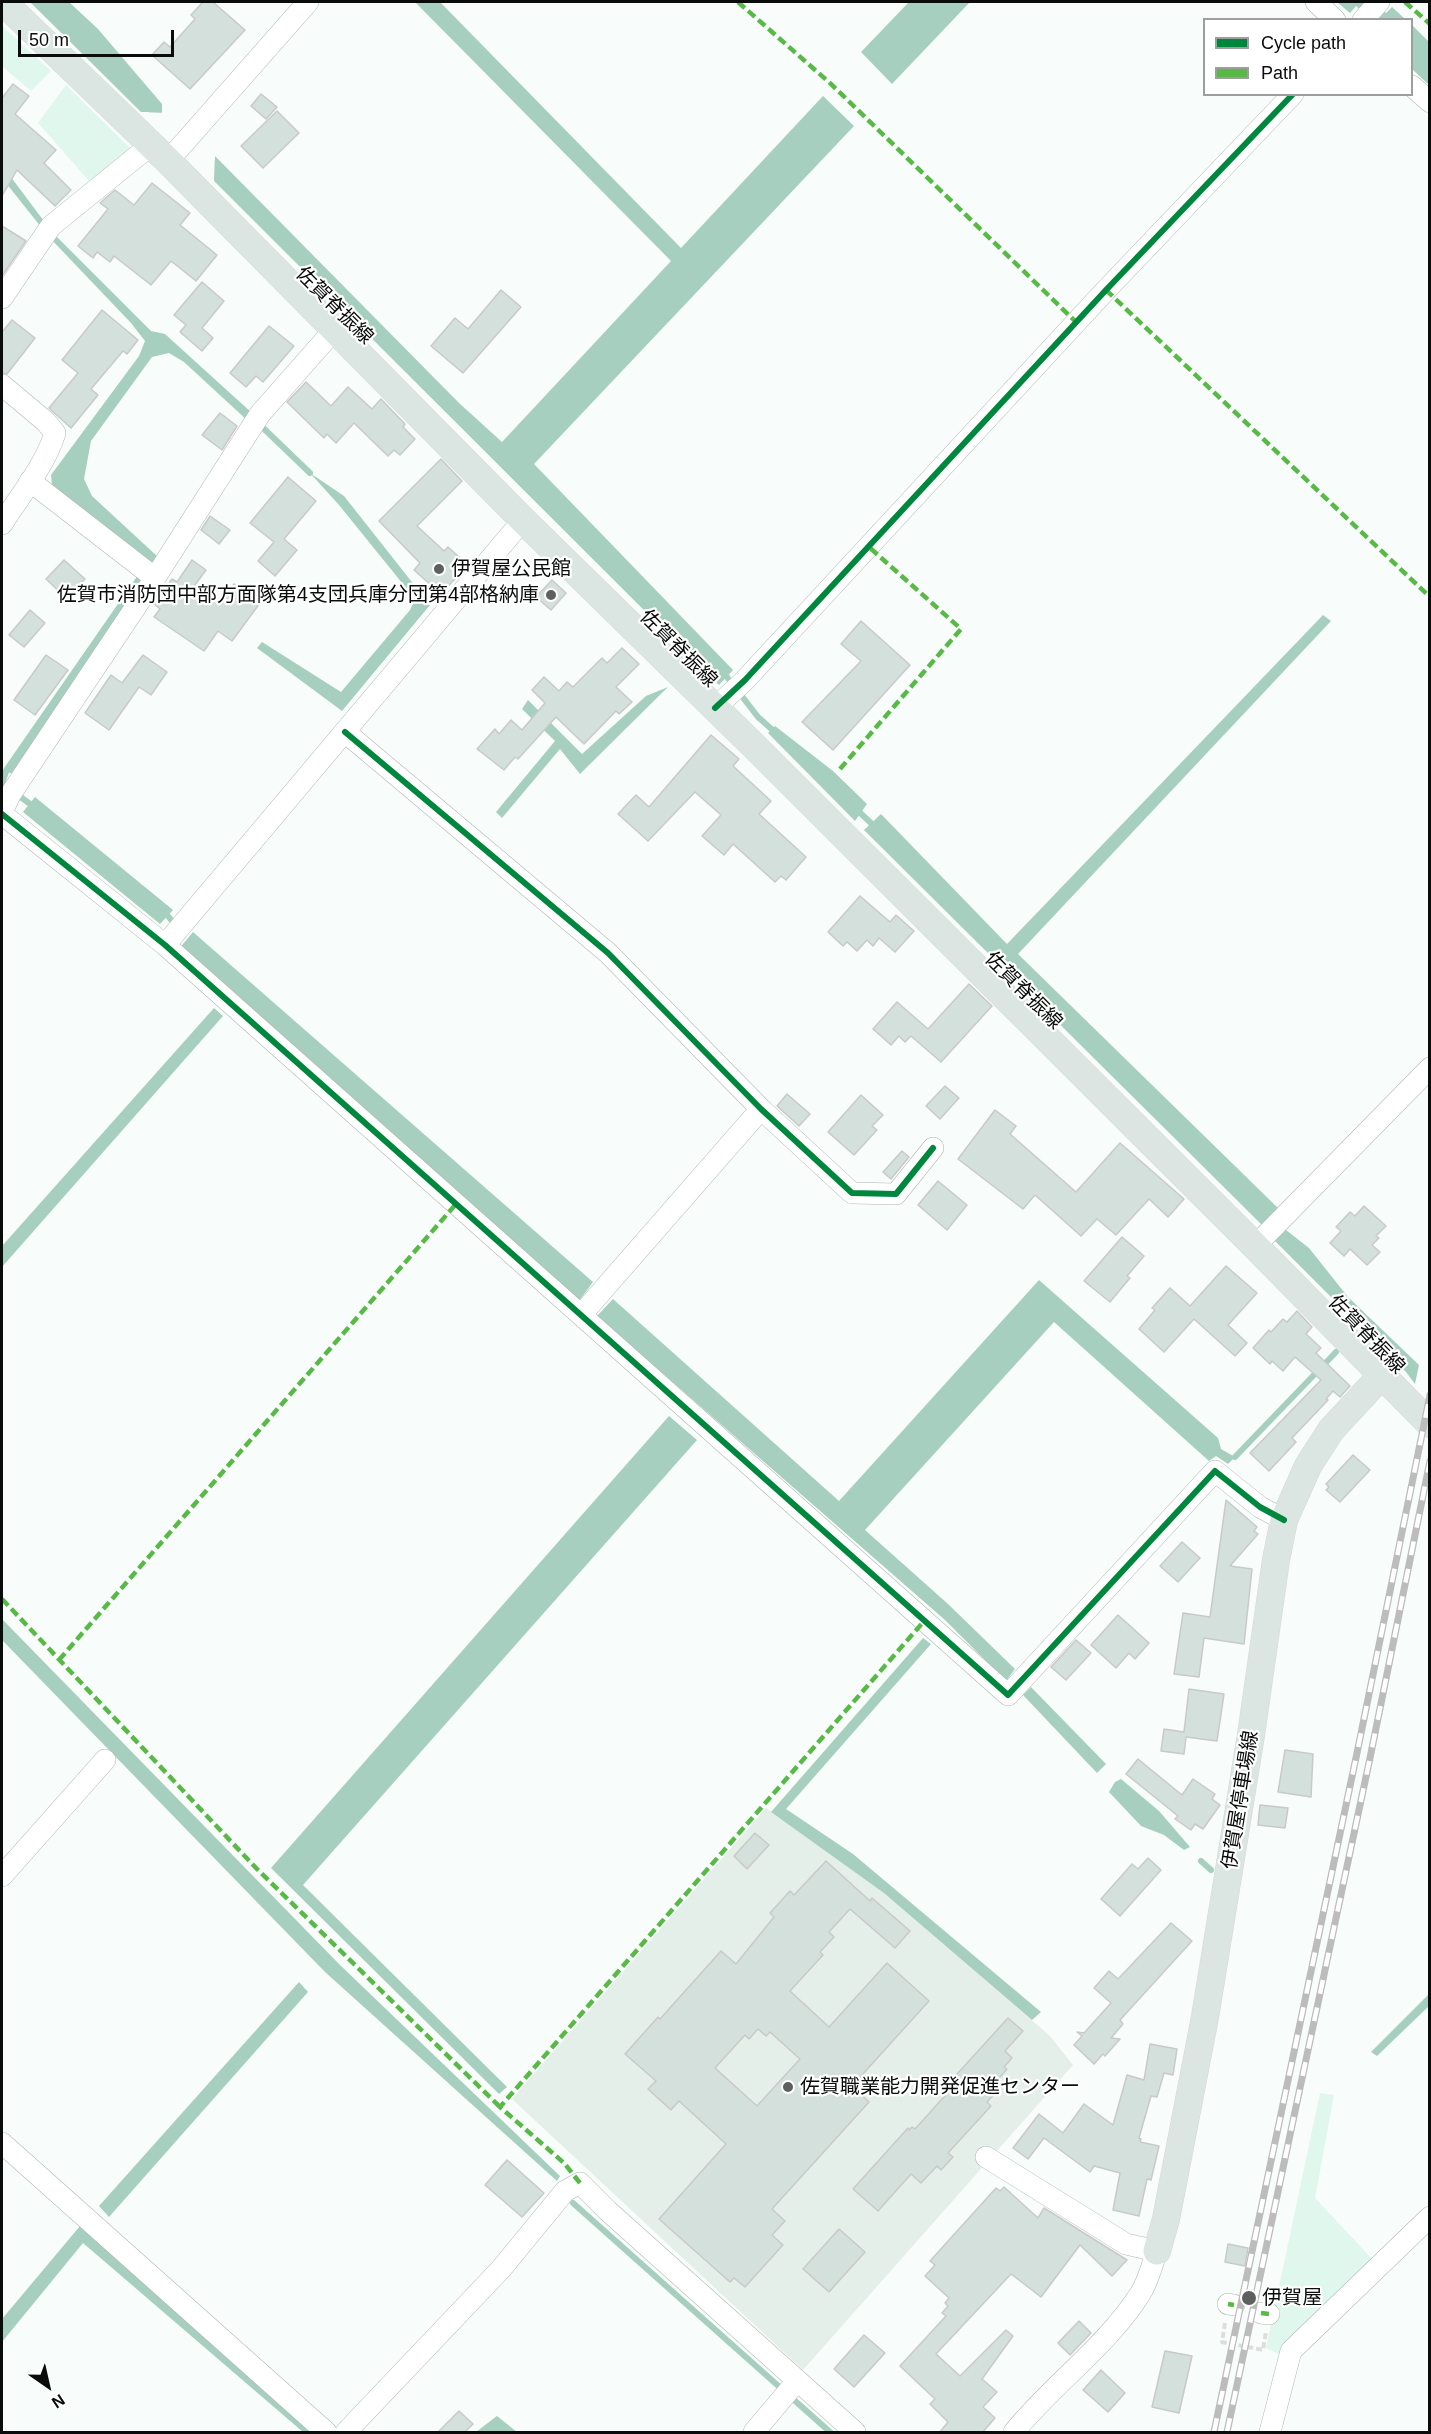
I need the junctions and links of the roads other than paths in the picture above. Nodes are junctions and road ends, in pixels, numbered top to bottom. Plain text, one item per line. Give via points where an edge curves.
1 (3, 2) edge
2 (308, 2) edge
3 (1316, 2) edge
4 (1379, 2) edge
5 (1333, 18) edge
6 (1365, 18) edge
7 (1413, 87) edge
8 (1291, 96) edge
9 (1430, 102) edge
10 (166, 152) junction
11 (2, 298) edge
12 (334, 330) junction
13 (2, 386) edge
14 (30, 481) junction
15 (523, 520) junction
16 (2, 524) edge
17 (147, 572) junction
18 (719, 703) junction
19 (345, 732) junction
20 (4, 802) edge
21 (173, 934) junction
22 (1430, 1068) edge
23 (761, 1109) junction
24 (933, 1148) dead end
25 (1255, 1246) junction
26 (581, 1315) junction
27 (1382, 1375) junction
28 (1430, 1424) edge
29 (1284, 1520) junction
30 (105, 1760) dead end
31 (2, 1876) edge
32 (2, 2143) edge
33 (986, 2157) dead end
34 (1430, 2217) edge
35 (1157, 2251) junction
36 (797, 2381) junction
37 (326, 2433) edge
38 (346, 2433) edge
39 (754, 2433) edge
40 (855, 2433) edge
41 (1014, 2433) edge
42 (1270, 2433) edge

1 - 10 main road, 佐賀脊振線
2 - 10 street via 195,130
3 - 5 street
4 - 6 street
7 - 9 street
8 - 18 street via 745,681
10 - 11 street via 47,231
10 - 12 main road, 佐賀脊振線
12 - 15 main road, 佐賀脊振線
12 - 17 street via 256,421
13 - 14 street via 55,433
14 - 16 street
14 - 17 street
15 - 18 main road, 佐賀脊振線
15 - 19 street
17 - 20 street
18 - 25 main road, 佐賀脊振線
19 - 21 street
19 - 23 street via 608,953
20 - 21 street
21 - 26 street via 227,1000
22 - 25 street
23 - 24 street via 852,1193 896,1194
23 - 26 street
25 - 27 main road, 佐賀脊振線
26 - 29 street via 1008,1695 1215,1471 1260,1507
27 - 28 main road, 佐賀脊振線
27 - 29 main road, 伊賀屋停車場線 via 1331,1430 1308,1466
29 - 35 main road, 伊賀屋停車場線 via 1206,2017 1167,2219
30 - 31 street
32 - 37 street
33 - 35 street via 1126,2244
34 - 42 street via 1291,2351
35 - 41 street via 1142,2292 1119,2322
36 - 38 street via 579,2183 565,2191 501,2269
36 - 39 street
36 - 40 street

